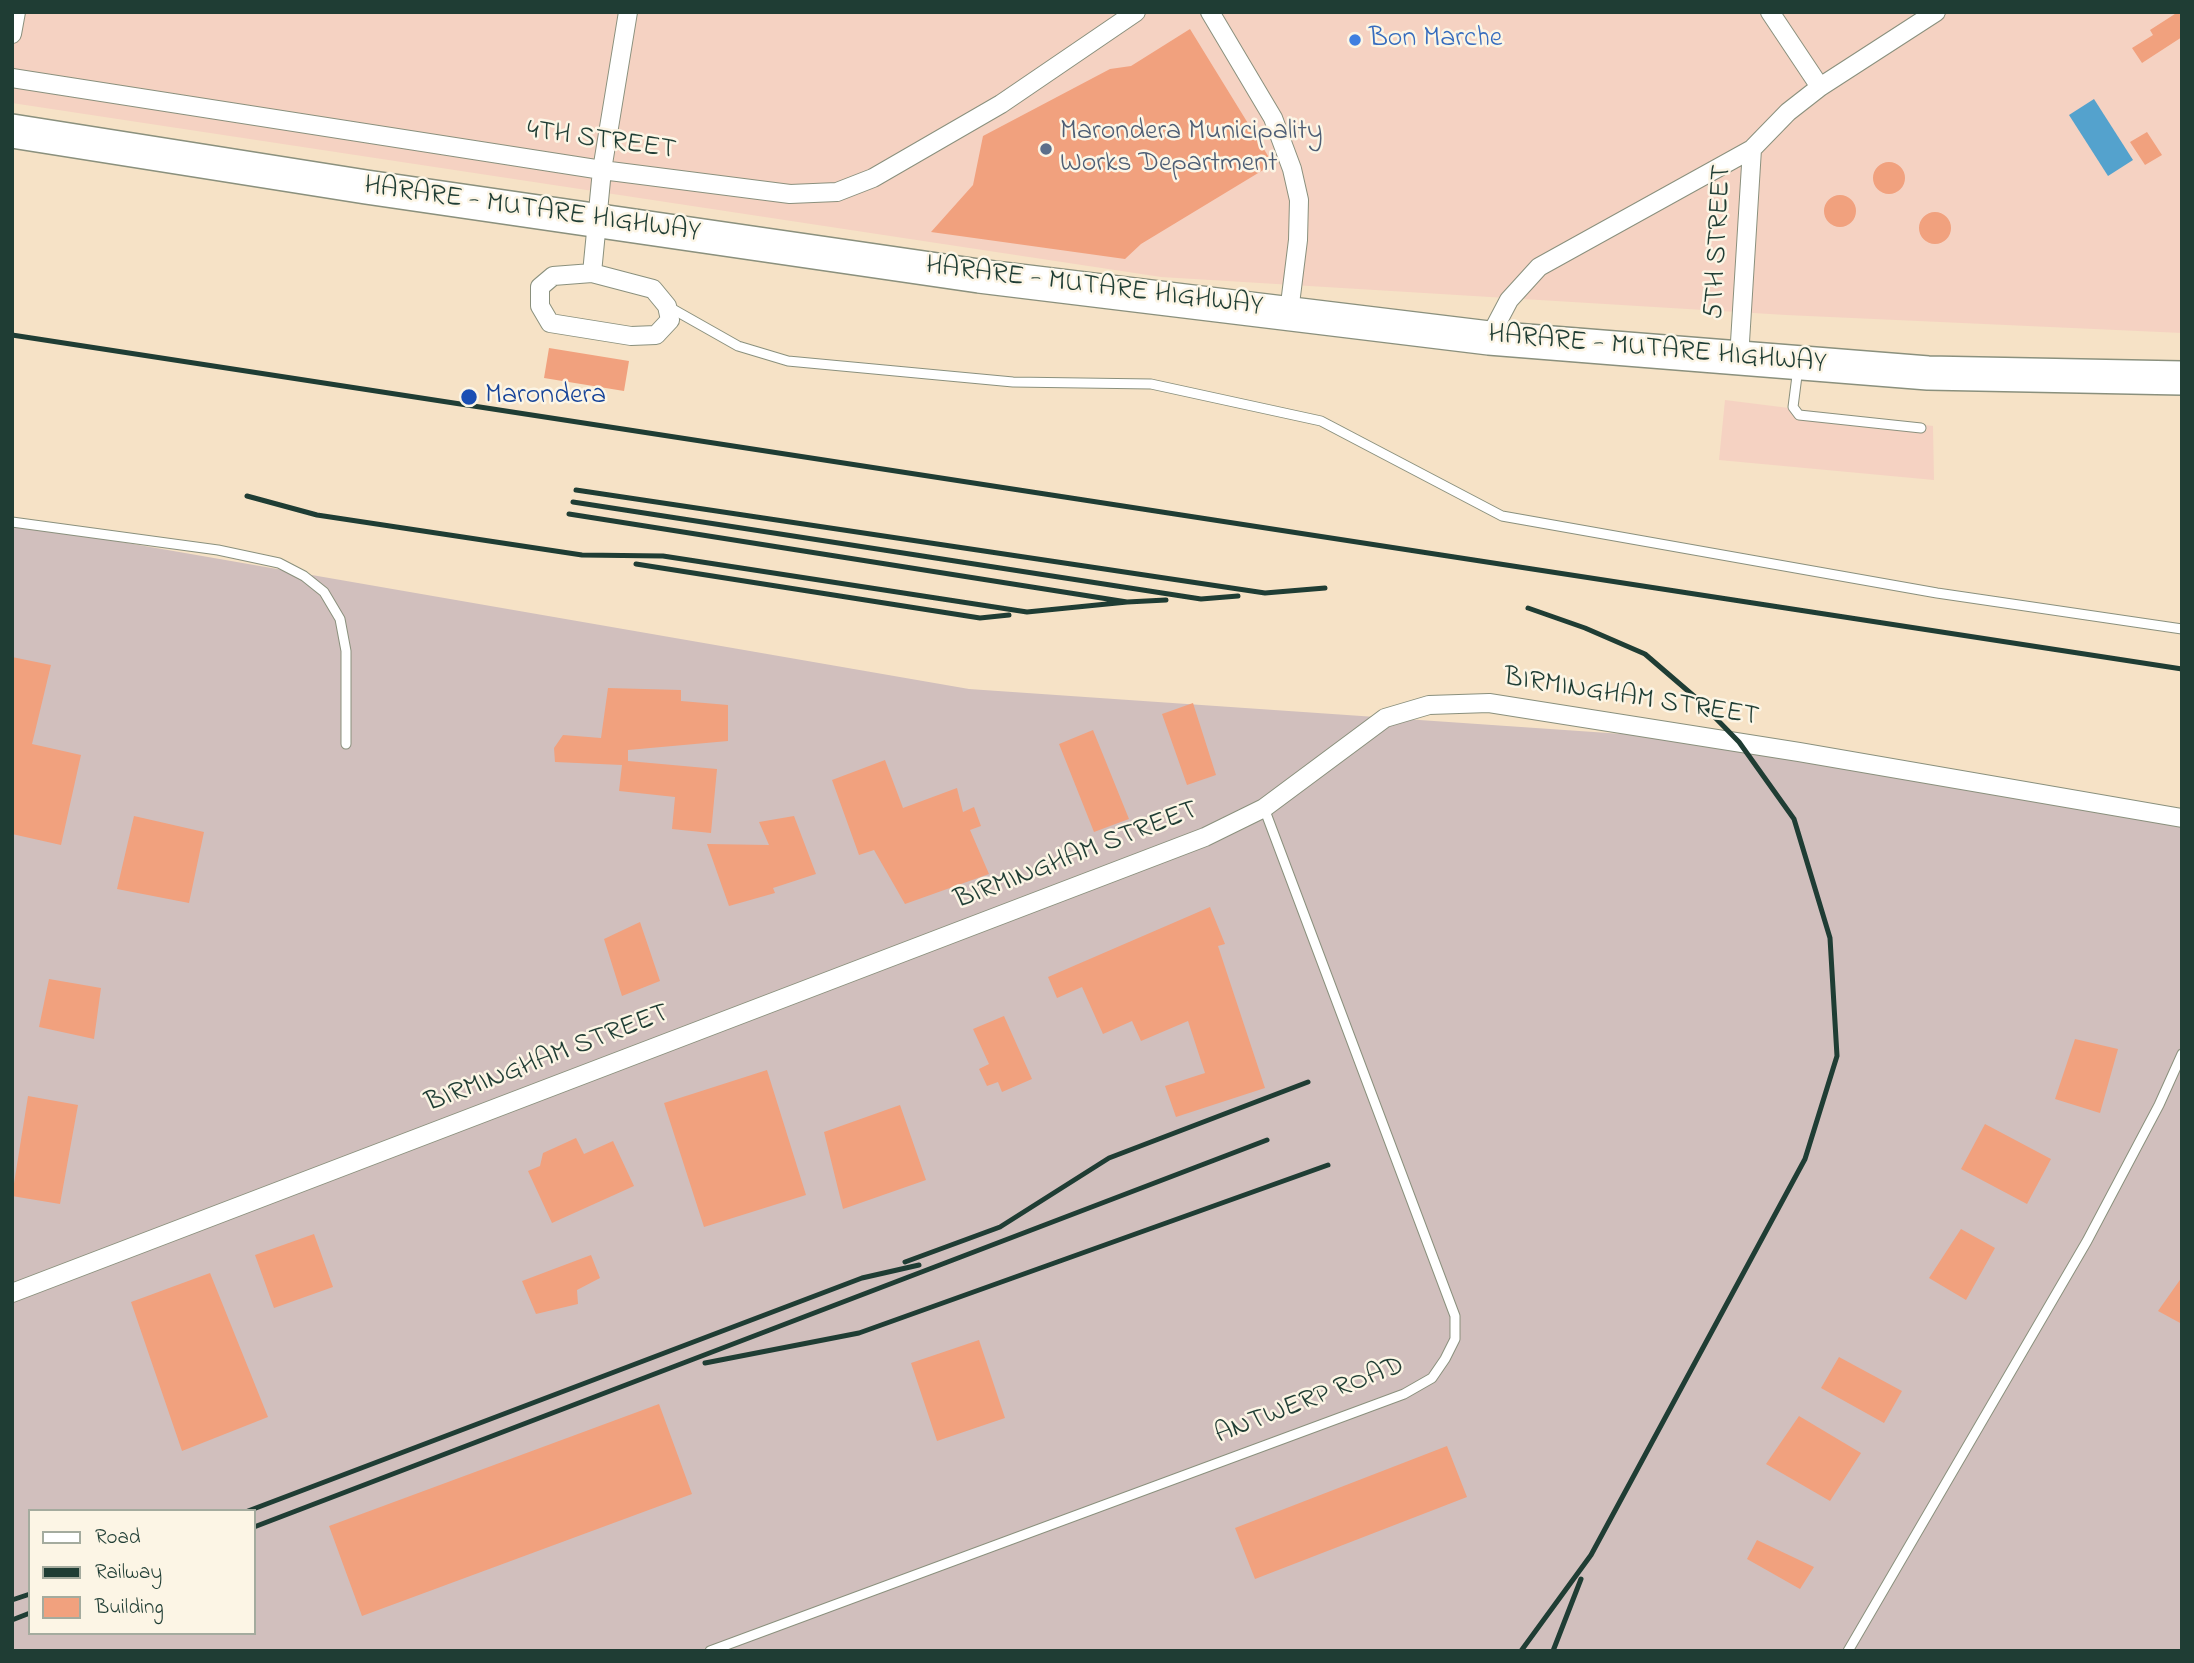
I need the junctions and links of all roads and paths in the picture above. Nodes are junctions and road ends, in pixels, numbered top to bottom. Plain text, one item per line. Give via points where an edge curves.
1 (16, 12) edge
2 (628, 12) edge
3 (1136, 12) edge
4 (1210, 12) edge
5 (1770, 12) edge
6 (1936, 12) edge
7 (12, 34) edge
8 (12, 78) edge
9 (1821, 87) junction
10 (12, 131) edge
11 (1752, 149) junction
12 (602, 170) junction
13 (596, 220) junction
14 (592, 273) junction
15 (667, 306) junction
16 (1289, 312) junction
17 (1489, 338) junction
18 (1739, 358) junction
19 (1799, 363) junction
20 (2182, 378) edge
21 (1921, 428) dead end
22 (12, 522) edge
23 (2182, 629) edge
24 (346, 744) dead end
25 (1264, 808) junction
26 (2182, 818) edge
27 (2182, 1054) edge
28 (12, 1293) edge
29 (734, 1646) edge
30 (710, 1651) edge
31 (1848, 1651) edge

1 - 7 street
2 - 12 street
3 - 12 street, 4TH STREET via 1001,104 873,178 837,192 790,194
4 - 16 street via 1273,118 1292,169 1299,200
5 - 9 street
6 - 9 street, 5TH STREET
8 - 12 street, 4TH STREET
9 - 11 street, 5TH STREET
10 - 13 highway, HARARE - MUTARE HIGHWAY
11 - 17 street via 1539,267 1508,300
11 - 18 street, 5TH STREET
12 - 13 street
13 - 14 street
13 - 16 highway, HARARE - MUTARE HIGHWAY via 979,276
14 - 15 street via 653,289
14 - 15 street via 553,276 540,287 540,306 551,323 631,336 656,335 670,320
15 - 23 lane via 738,346 788,361 1013,382 1151,384 1321,421 1502,516 1937,593
16 - 17 highway, HARARE - MUTARE HIGHWAY
17 - 18 highway, HARARE - MUTARE HIGHWAY
18 - 19 highway, HARARE - MUTARE HIGHWAY
19 - 20 highway, HARARE - MUTARE HIGHWAY via 1928,373
19 - 21 lane via 1793,407 1799,415
22 - 24 lane via 218,550 279,564 304,576 324,592 340,619 346,651
25 - 26 street, BIRMINGHAM STREET via 1385,718 1429,705 1479,703 1799,751
25 - 28 street, BIRMINGHAM STREET via 1193,842
25 - 29 lane, ANTWERP ROAD via 1455,1316 1455,1339 1445,1359 1432,1378 1404,1394
27 - 31 lane via 2087,1241
29 - 30 lane, ANTWERP ROAD

